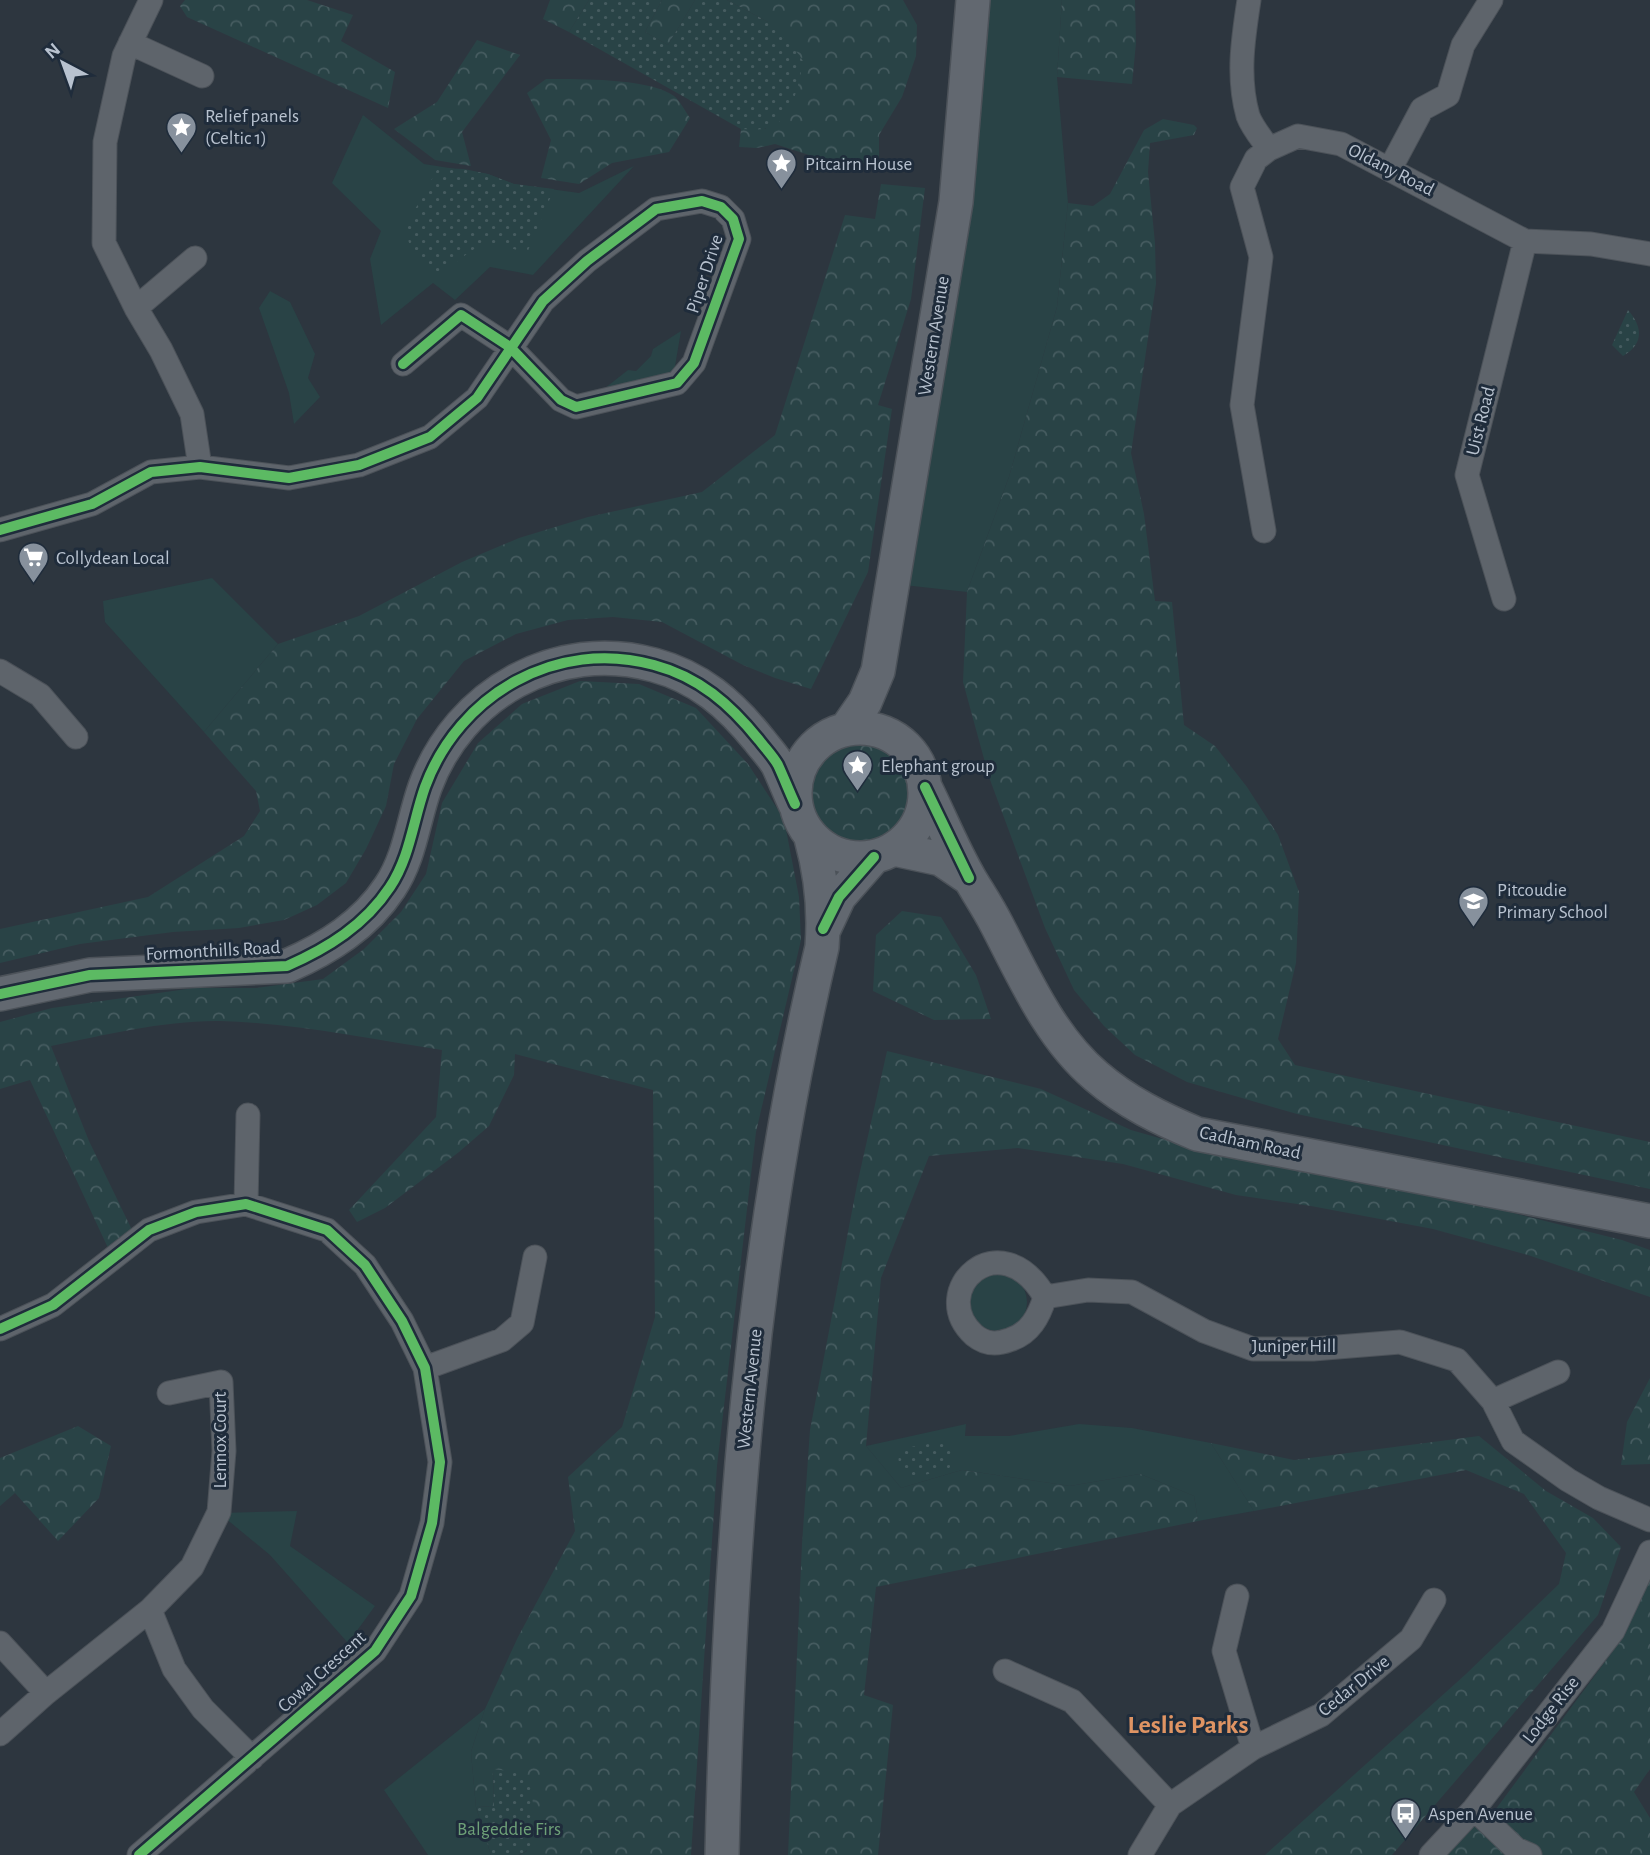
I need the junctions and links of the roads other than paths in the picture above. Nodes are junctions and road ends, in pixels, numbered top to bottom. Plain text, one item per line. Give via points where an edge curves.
1 (151, 0) edge
2 (973, 0) edge
3 (1249, 0) edge
4 (1491, 0) edge
5 (130, 43) junction
6 (202, 76) dead end
7 (1269, 149) junction
8 (1390, 169) junction
9 (1525, 241) junction
10 (1650, 254) edge
11 (195, 258) dead end
12 (136, 308) junction
13 (510, 347) junction
14 (403, 364) dead end
15 (200, 467) junction
16 (0, 530) edge
17 (1264, 531) dead end
18 (1504, 599) dead end
19 (878, 670) junction
20 (0, 671) edge
21 (749, 728) junction
22 (847, 728) junction
23 (76, 737) dead end
24 (900, 741) junction
25 (817, 743) junction
26 (925, 787) junction
27 (795, 804) junction
28 (811, 838) junction
29 (884, 853) junction
30 (969, 878) junction
31 (823, 929) junction
32 (0, 994) edge
33 (248, 1115) dead end
34 (246, 1204) junction
35 (1650, 1221) edge
36 (535, 1257) dead end
37 (1045, 1297) dead end
38 (0, 1329) edge
39 (425, 1368) junction
40 (1558, 1372) dead end
41 (169, 1393) dead end
42 (1493, 1401) junction
43 (1650, 1520) edge
44 (1650, 1552) edge
45 (1237, 1596) dead end
46 (1434, 1600) dead end
47 (150, 1610) junction
48 (0, 1643) edge
49 (1005, 1671) dead end
50 (46, 1693) junction
51 (0, 1734) edge
52 (1254, 1748) junction
53 (252, 1758) junction
54 (1170, 1805) junction
55 (1474, 1809) junction
56 (139, 1855) edge
57 (722, 1855) edge
58 (1140, 1855) edge
59 (1431, 1855) edge
60 (1530, 1855) edge

1 - 5 street
2 - 19 main road, Western Avenue via 956,202
3 - 7 street via 1241,80 1249,118
4 - 8 street via 1463,45 1448,94 1422,109
5 - 6 street
5 - 12 street via 104,149 104,243
7 - 8 street, Oldany Road via 1298,136 1341,144
7 - 17 street via 1256,159 1242,187 1261,257 1242,405
8 - 9 street, Oldany Road
9 - 10 street, Oldany Road via 1591,244
9 - 18 street, Uist Road via 1467,475
11 - 12 street
12 - 15 street via 192,414
13 - 13 street, Piper Drive via 543,301 656,209 702,201 721,207 733,219 739,239 694,363 677,383 576,407 561,400
13 - 14 street, Piper Drive via 461,316
13 - 15 street, Piper Drive via 477,398 430,437 359,465 289,478
15 - 16 street, Piper Drive via 151,472 92,504
19 - 22 main road, Western Avenue via 865,702
19 - 24 main road, Western Avenue via 885,708
20 - 23 street via 40,695
21 - 25 main road, Formonthills Road via 797,748
21 - 27 main road, Formonthills Road via 777,763
21 - 32 main road, Formonthills Road via 721,698 675,671 616,656 554,664 501,690 457,729 425,786 404,863 391,887 370,915 314,954 287,966 90,975
22 - 24 main road via 866,727
22 - 25 main road
24 - 26 main road via 917,762
25 - 27 main road via 802,761 795,782
26 - 29 main road via 918,823 908,838
26 - 30 main road, Cadham Road
27 - 28 main road
28 - 29 main road via 840,856 857,859
28 - 31 main road via 821,878
29 - 30 main road, Cadham Road via 941,859
29 - 31 main road via 839,897
30 - 35 main road, Cadham Road via 1033,995 1072,1052 1095,1076 1140,1109 1197,1134
31 - 57 main road, Western Avenue via 781,1143 750,1386 731,1594
33 - 34 street
34 - 38 street, Cowal Crescent via 197,1212 149,1230 53,1305
34 - 39 street, Cowal Crescent via 327,1230 346,1247 365,1265 402,1321
36 - 39 street via 522,1323 502,1340
37 - 42 street, Juniper Hill via 1088,1290 1132,1293 1204,1331 1252,1349 1400,1342 1457,1360
39 - 53 street, Cowal Crescent via 440,1462 432,1523 411,1596 375,1651
40 - 42 street
41 - 47 street, Lennox Court via 221,1382 224,1451 219,1513 192,1567
42 - 43 street, Juniper Hill via 1513,1441 1599,1498
44 - 55 street, Lodge Rise via 1613,1631
45 - 52 street via 1224,1651
46 - 52 street, Cedar Drive via 1411,1639 1321,1715
47 - 50 street, Lennox Court
47 - 53 street via 174,1669 203,1709
48 - 50 street
49 - 54 street via 1072,1701
50 - 51 street, Lennox Court
52 - 54 street, Cedar Drive
53 - 56 street, Cowal Crescent
54 - 58 street, Cedar Drive
55 - 59 street, Lodge Rise
55 - 60 street via 1517,1849

